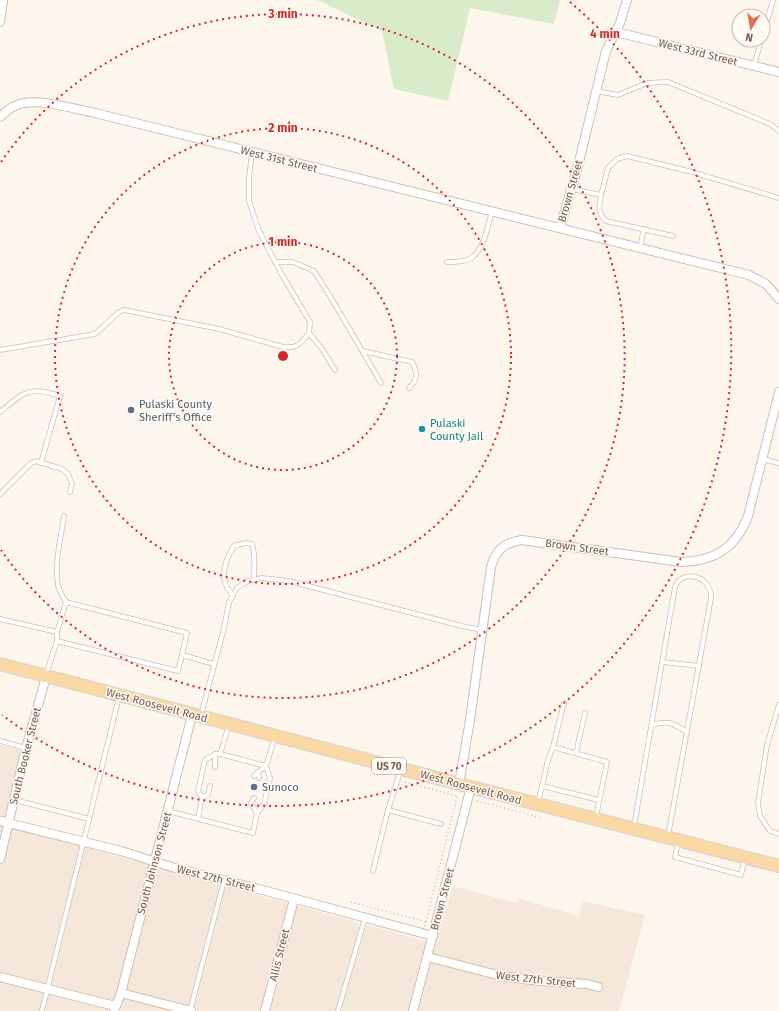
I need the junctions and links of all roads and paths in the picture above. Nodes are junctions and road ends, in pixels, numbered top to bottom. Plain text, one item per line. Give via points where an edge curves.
1 (3, 0) edge
2 (626, 0) edge
3 (0, 22) edge
4 (616, 32) junction
5 (760, 48) edge
6 (754, 66) junction
7 (779, 72) edge
8 (596, 91) junction
9 (0, 117) edge
10 (779, 131) edge
11 (252, 152) junction
12 (572, 189) junction
13 (601, 195) junction
14 (779, 198) edge
15 (492, 211) junction
16 (560, 228) junction
17 (644, 229) junction
18 (673, 236) dead end
19 (640, 247) junction
20 (275, 262) junction
21 (447, 262) dead end
22 (779, 298) edge
23 (309, 333) junction
24 (0, 350) edge
25 (363, 351) junction
26 (335, 370) dead end
27 (382, 383) dead end
28 (409, 388) dead end
29 (779, 392) edge
30 (0, 412) edge
31 (762, 459) junction
32 (41, 463) junction
33 (779, 463) edge
34 (70, 492) dead end
35 (0, 494) edge
36 (64, 516) dead end
37 (254, 580) junction
38 (233, 596) junction
39 (66, 602) junction
40 (0, 619) edge
41 (482, 630) junction
42 (57, 632) junction
43 (58, 641) junction
44 (182, 655) junction
45 (663, 662) junction
46 (0, 664) edge
47 (214, 664) junction
48 (699, 666) junction
49 (46, 677) junction
50 (119, 696) junction
51 (564, 703) dead end
52 (779, 705) edge
53 (585, 713) dead end
54 (196, 716) junction
55 (229, 724) junction
56 (652, 725) junction
57 (687, 732) junction
58 (275, 736) junction
59 (0, 741) edge
60 (553, 747) junction
61 (26, 748) junction
62 (576, 753) junction
63 (215, 754) junction
64 (220, 754) junction
65 (266, 766) junction
66 (215, 767) dead end
67 (401, 769) junction
68 (258, 772) junction
69 (254, 776) dead end
70 (259, 778) dead end
71 (403, 782) dead end
72 (210, 786) dead end
73 (542, 786) junction
74 (471, 787) junction
75 (458, 790) junction
76 (202, 797) junction
77 (463, 797) dead end
78 (251, 798) dead end
79 (15, 800) junction
80 (599, 800) junction
81 (477, 801) dead end
82 (538, 804) junction
83 (388, 810) junction
84 (168, 811) junction
85 (257, 813) junction
86 (542, 818) dead end
87 (89, 819) junction
88 (198, 819) junction
89 (596, 819) junction
90 (0, 821) edge
91 (9, 823) junction
92 (441, 824) dead end
93 (634, 829) junction
94 (779, 834) edge
95 (673, 839) junction
96 (84, 841) junction
97 (745, 857) junction
98 (0, 859) edge
99 (154, 861) junction
100 (779, 866) edge
101 (373, 871) dead end
102 (224, 880) junction
103 (294, 899) junction
104 (351, 902) dead end
105 (364, 918) junction
106 (426, 922) junction
107 (435, 926) junction
108 (423, 933) junction
109 (433, 936) junction
110 (428, 957) junction
111 (0, 977) edge
112 (598, 987) dead end
113 (48, 989) junction
114 (121, 993) junction
115 (115, 1008) edge
116 (42, 1011) edge
117 (190, 1011) edge
118 (265, 1011) edge
119 (338, 1011) edge
120 (413, 1011) edge

1 - 3 street
2 - 4 street, Brown Street
4 - 6 street, West 33rd Street
4 - 8 street, Brown Street via 606,51
5 - 6 lane
6 - 7 street, West 33rd Street
8 - 10 lane via 618,95 647,83 668,82 770,124
8 - 12 street, Brown Street
9 - 11 street, West 31st Street via 16,105 39,103 94,113
11 - 15 street, West 31st Street
11 - 20 lane via 249,201 259,231
12 - 13 lane
12 - 16 street, Brown Street
13 - 14 lane via 611,164 627,156
13 - 17 lane via 598,211 606,221
15 - 16 street, West 31st Street
15 - 21 lane via 484,238 474,256 466,260
16 - 19 street, Brown Street
17 - 18 lane
17 - 19 lane
19 - 22 street, Brown Street via 749,274 766,284
20 - 23 lane via 310,322
20 - 25 lane via 293,262 314,271
23 - 24 lane via 298,346 290,348 124,310 95,334
23 - 26 lane via 322,348
25 - 27 lane
25 - 28 lane via 412,362 417,376
29 - 31 street, Brown Street
30 - 32 lane via 23,393 38,390 60,396
31 - 33 lane
31 - 41 street, Brown Street via 744,526 732,544 706,559 681,562 526,540 506,544 494,556
32 - 34 lane via 62,469 68,474 72,484
32 - 35 lane via 30,464
36 - 39 lane via 57,577 58,587
37 - 38 lane via 238,588
37 - 38 lane via 255,555 252,544 234,546 229,553 224,572 225,584
37 - 41 lane via 262,578 289,581
38 - 47 lane via 229,602
39 - 42 lane
39 - 44 lane via 187,633
40 - 42 lane
41 - 75 street, Brown Street
42 - 43 lane
43 - 44 lane via 178,671
43 - 49 lane
44 - 47 lane
45 - 48 lane
45 - 48 lane via 676,584 682,578 690,576 702,579 711,592
45 - 56 lane
46 - 49 main road, West Roosevelt Road / US 70
47 - 54 lane
48 - 57 lane
49 - 50 main road, West Roosevelt Road / US 70
49 - 61 street, South Booker Street
50 - 54 main road, West Roosevelt Road / US 70
50 - 87 lane
51 - 60 lane
52 - 94 lane via 767,745 758,803 760,816 766,826 770,831
53 - 62 lane
54 - 55 main road, West Roosevelt Road / US 70
54 - 84 street, South Johnson Street
55 - 58 main road, West Roosevelt Road / US 70
55 - 64 lane
56 - 57 lane via 669,722
56 - 93 lane
57 - 95 lane
58 - 65 lane
58 - 67 main road, West Roosevelt Road / US 70
59 - 61 lane
60 - 62 lane
60 - 73 lane
61 - 79 street, South Booker Street
62 - 80 lane via 607,762
63 - 64 lane
63 - 66 lane
63 - 76 lane via 205,760 198,791
64 - 65 lane
65 - 68 lane
65 - 85 lane via 270,778 264,804
67 - 75 main road, West Roosevelt Road / US 70
67 - 83 lane
68 - 69 lane
68 - 70 lane
71 - 75 path
72 - 76 lane via 208,795
73 - 80 lane
73 - 82 lane
74 - 75 main road, West Roosevelt Road / US 70
74 - 82 main road, West Roosevelt Road / US 70
74 - 107 street, Brown Street
75 - 77 path
75 - 106 path
76 - 88 lane
78 - 85 lane
79 - 87 lane
79 - 91 street, South Booker Street
80 - 89 lane
81 - 86 path
82 - 89 main road, West Roosevelt Road / US 70
83 - 92 lane
83 - 101 lane
84 - 88 lane
84 - 99 street, South Johnson Street
85 - 88 lane via 253,833
87 - 96 lane
89 - 93 main road, West Roosevelt Road / US 70
90 - 91 street, West 27th Street
91 - 96 street, West 27th Street
91 - 98 street, South Booker Street
93 - 95 main road, West Roosevelt Road / US 70
95 - 97 main road, West Roosevelt Road / US 70
95 - 97 lane via 675,857 741,875
96 - 99 street, West 27th Street
96 - 113 lane
97 - 100 main road, West Roosevelt Road / US 70
99 - 102 street, West 27th Street
99 - 114 street, South Johnson Street
102 - 103 street, West 27th Street
102 - 117 lane
103 - 105 street, West 27th Street
103 - 118 street, Allis Street
104 - 106 path
105 - 108 street, West 27th Street
105 - 119 lane
106 - 107 path
106 - 108 path
107 - 109 street, Brown Street
108 - 109 street, West 27th Street
109 - 110 street, Brown Street
110 - 112 street, West 27th Street via 501,976
110 - 120 street, Brown Street
111 - 113 street
113 - 115 street
113 - 116 lane
114 - 115 street, South Johnson Street
114 - 117 street

